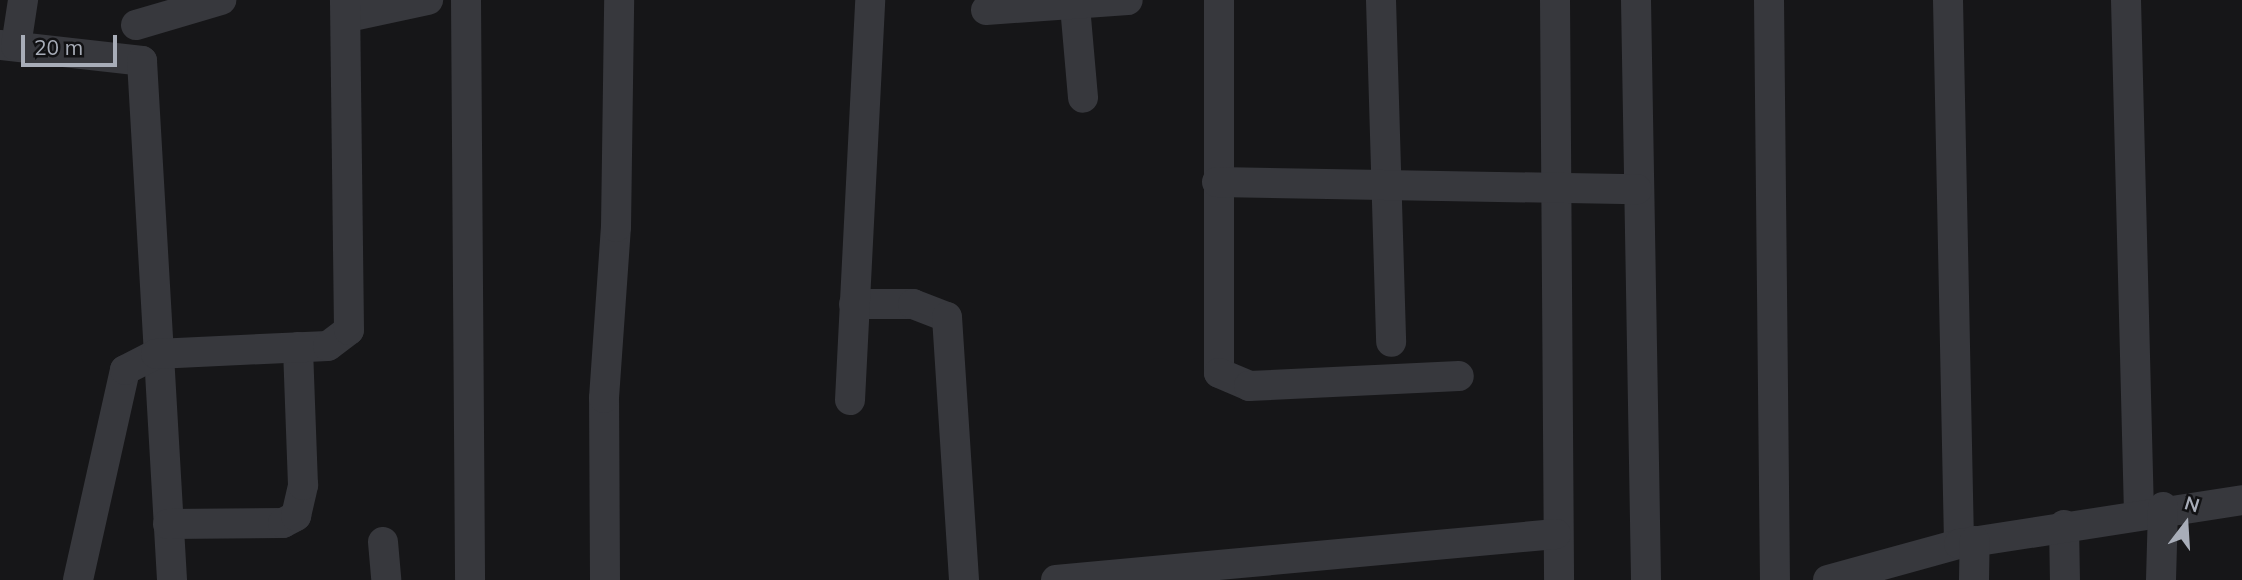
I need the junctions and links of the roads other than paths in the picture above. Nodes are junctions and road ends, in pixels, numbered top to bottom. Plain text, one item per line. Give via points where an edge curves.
1 (23, 0) edge
2 (220, 0) edge
3 (428, 0) edge
4 (466, 0) edge
5 (619, 0) edge
6 (870, 0) edge
7 (1128, 0) edge
8 (1219, 0) edge
9 (1381, 0) edge
10 (1555, 0) edge
11 (1636, 0) edge
12 (1769, 0) edge
13 (1948, 0) edge
14 (2126, 0) edge
15 (1075, 6) junction
16 (346, 9) edge
17 (986, 10) dead end
18 (136, 13) edge
19 (8, 45) edge
20 (142, 61) junction
21 (1083, 98) dead end
22 (1217, 182) junction
23 (1386, 187) junction
24 (1637, 189) junction
25 (1555, 190) junction
26 (854, 304) junction
27 (1391, 342) dead end
28 (298, 348) junction
29 (156, 354) junction
30 (1459, 376) dead end
31 (850, 400) dead end
32 (2242, 500) edge
33 (2151, 510) junction
34 (168, 524) junction
35 (2064, 525) junction
36 (1556, 534) junction
37 (383, 542) dead end
38 (1967, 542) junction
39 (1875, 572) edge
40 (78, 580) edge
41 (172, 580) edge
42 (386, 580) edge
43 (470, 580) edge
44 (605, 580) edge
45 (964, 580) edge
46 (1056, 580) edge
47 (1559, 580) edge
48 (1646, 580) edge
49 (1775, 580) edge
50 (1828, 580) edge
51 (1975, 580) edge
52 (2065, 580) edge
53 (2161, 580) edge

1 - 19 street
2 - 18 street
3 - 16 street
4 - 43 street
5 - 44 street via 616,227 604,398
6 - 26 street
7 - 15 street
8 - 22 street
9 - 23 street
10 - 25 street
11 - 24 street
12 - 49 street
13 - 38 street
14 - 33 street
15 - 17 street
15 - 21 street
16 - 28 street via 351,312 341,341
18 - 20 street
19 - 20 street
20 - 29 street
22 - 23 street
22 - 30 street via 1215,356 1219,373 1231,383
23 - 25 street
23 - 27 street
24 - 25 street
24 - 48 street
25 - 36 street
26 - 31 street
26 - 45 street via 914,304 947,317
28 - 29 street
28 - 34 street via 303,485 296,516 283,523
29 - 34 street
29 - 40 street via 138,358 117,387
32 - 33 street
33 - 35 street
33 - 53 street
34 - 41 street
35 - 38 street
35 - 52 street
36 - 46 street
36 - 47 street
37 - 42 street
38 - 39 street
38 - 51 street
39 - 50 street

